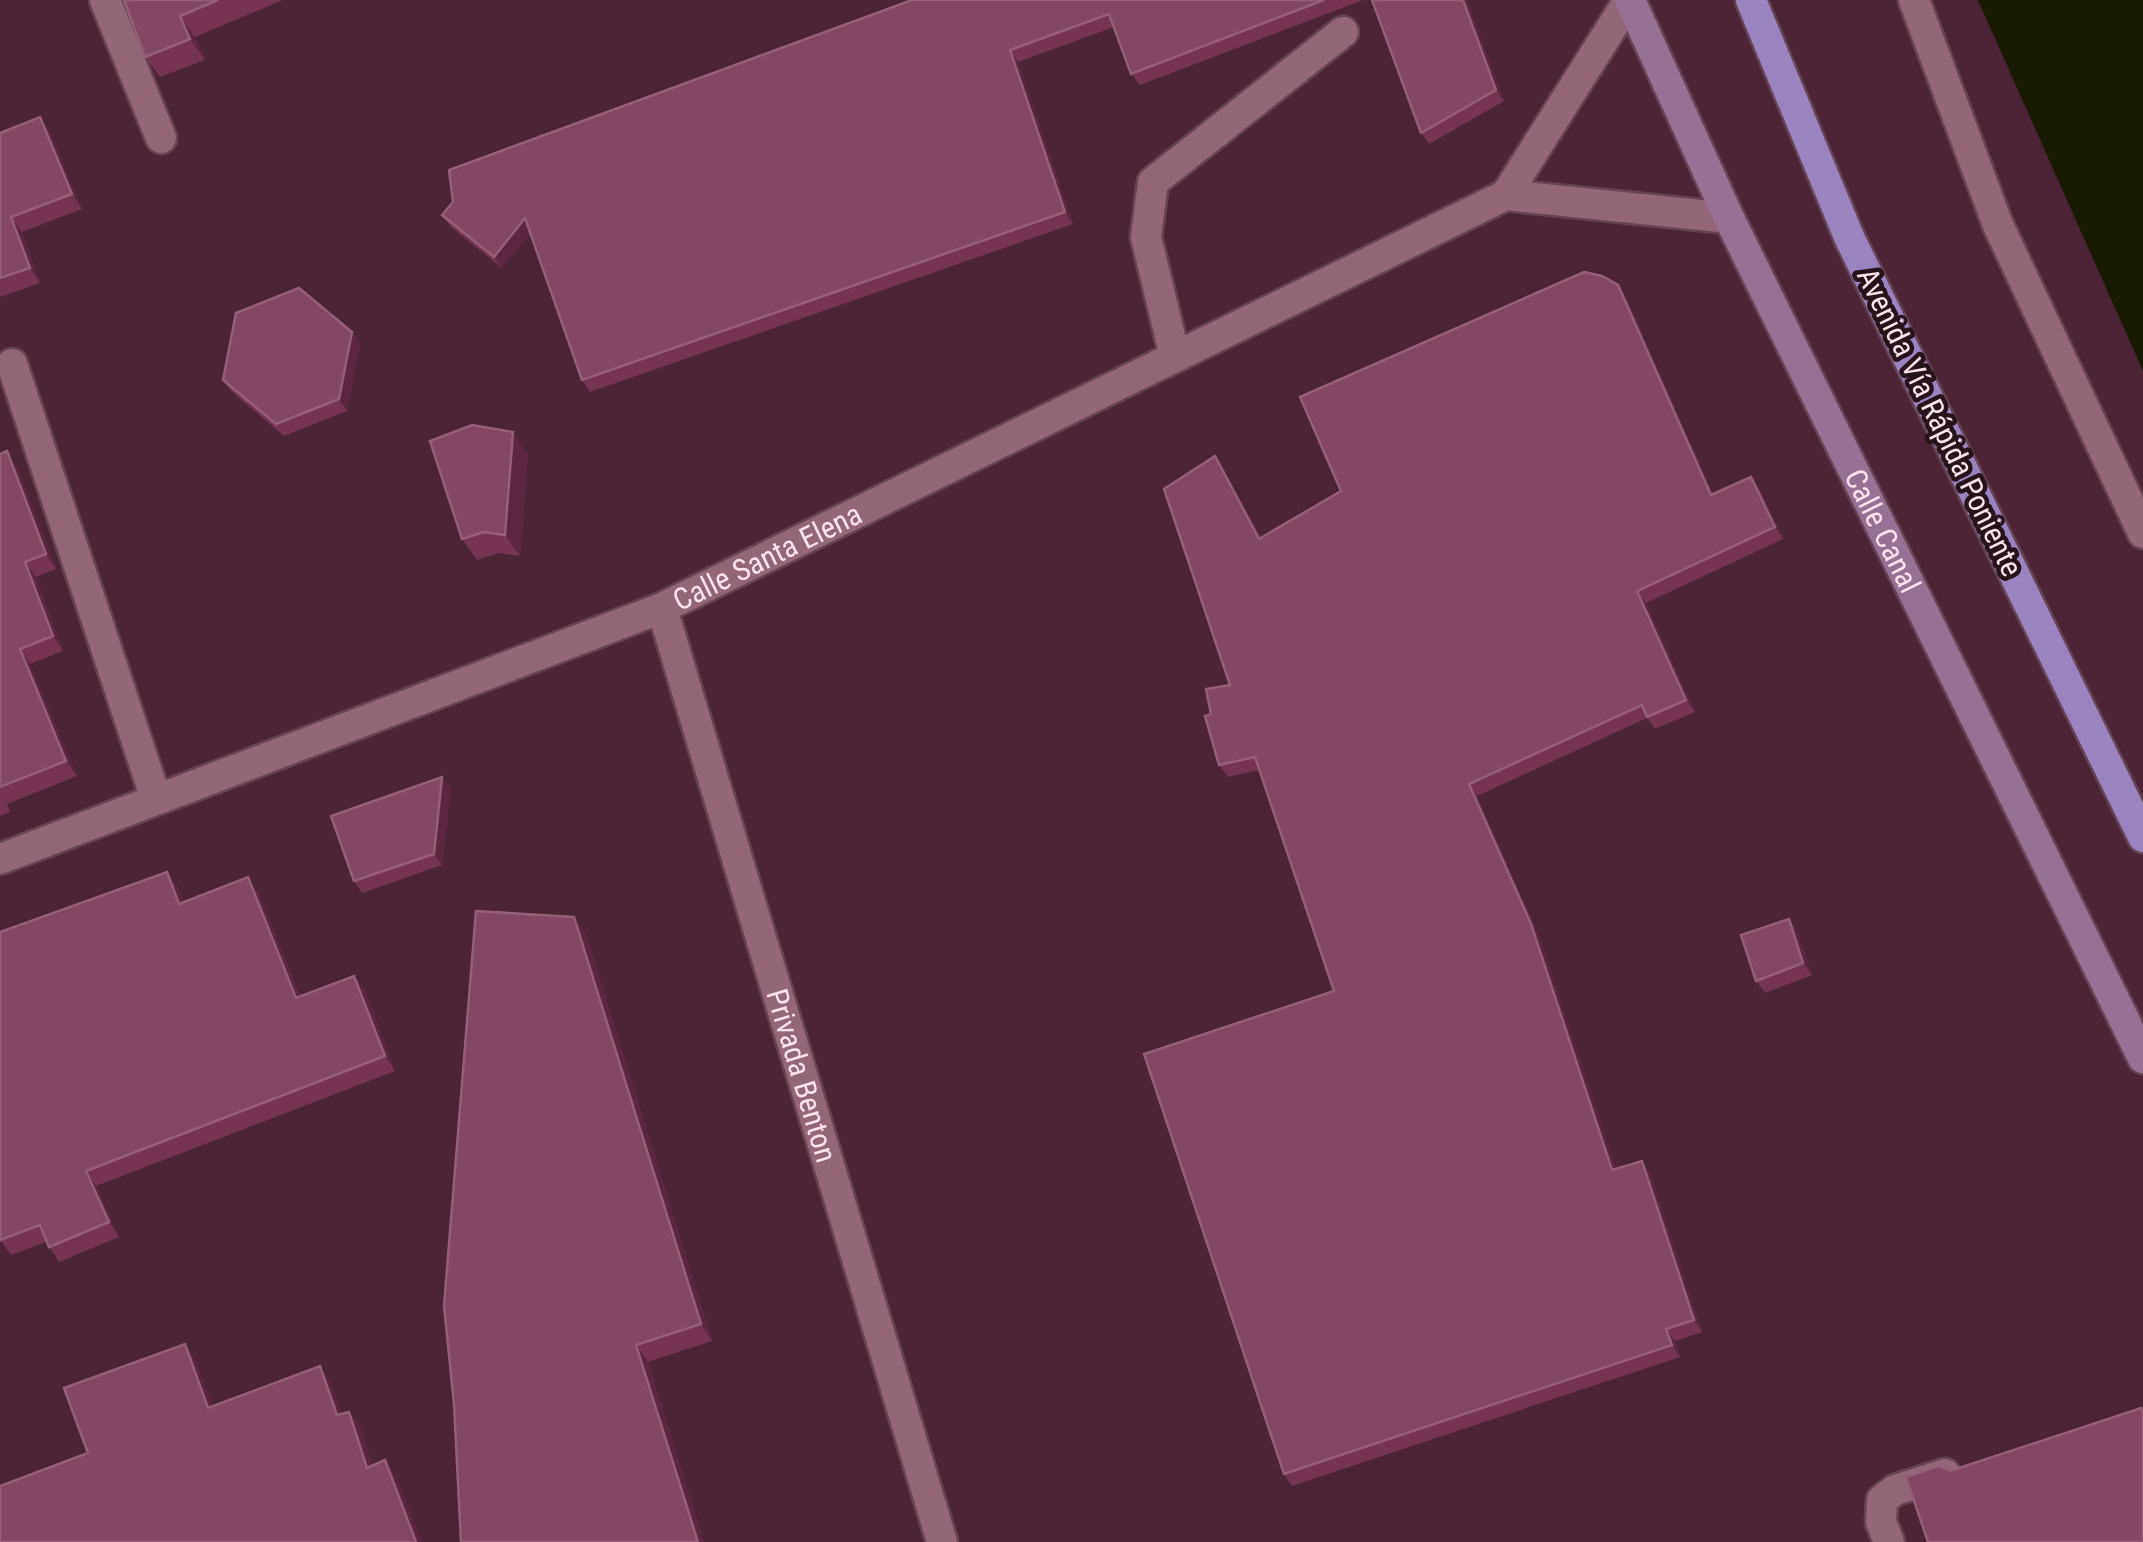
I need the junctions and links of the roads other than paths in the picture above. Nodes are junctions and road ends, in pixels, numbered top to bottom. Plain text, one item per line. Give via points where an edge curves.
1 (106, 0) edge
2 (1629, 0) edge
3 (1751, 0) edge
4 (1914, 0) edge
5 (1343, 32) dead end
6 (161, 138) dead end
7 (1506, 195) junction
8 (1728, 218) junction
9 (1175, 357) junction
10 (12, 364) dead end
11 (2143, 534) edge
12 (662, 608) junction
13 (156, 799) junction
14 (2143, 836) edge
15 (0, 859) edge
16 (2143, 1058) edge
17 (1966, 1467) edge
18 (942, 1542) edge
19 (1889, 1542) edge

1 - 6 street
2 - 7 street
2 - 8 main road, Calle Canal
3 - 14 highway, Avenida Vía Rápida Poniente via 1850,237
4 - 11 street via 1998,224
5 - 9 street via 1153,182 1146,236
7 - 8 street
7 - 9 street, Calle Santa Elena
8 - 16 main road, Calle Canal
9 - 12 street, Calle Santa Elena
10 - 13 street
12 - 13 street, Calle Santa Elena
12 - 18 street, Privada Benton
13 - 15 street, Calle Santa Elena
17 - 19 street via 1882,1500

